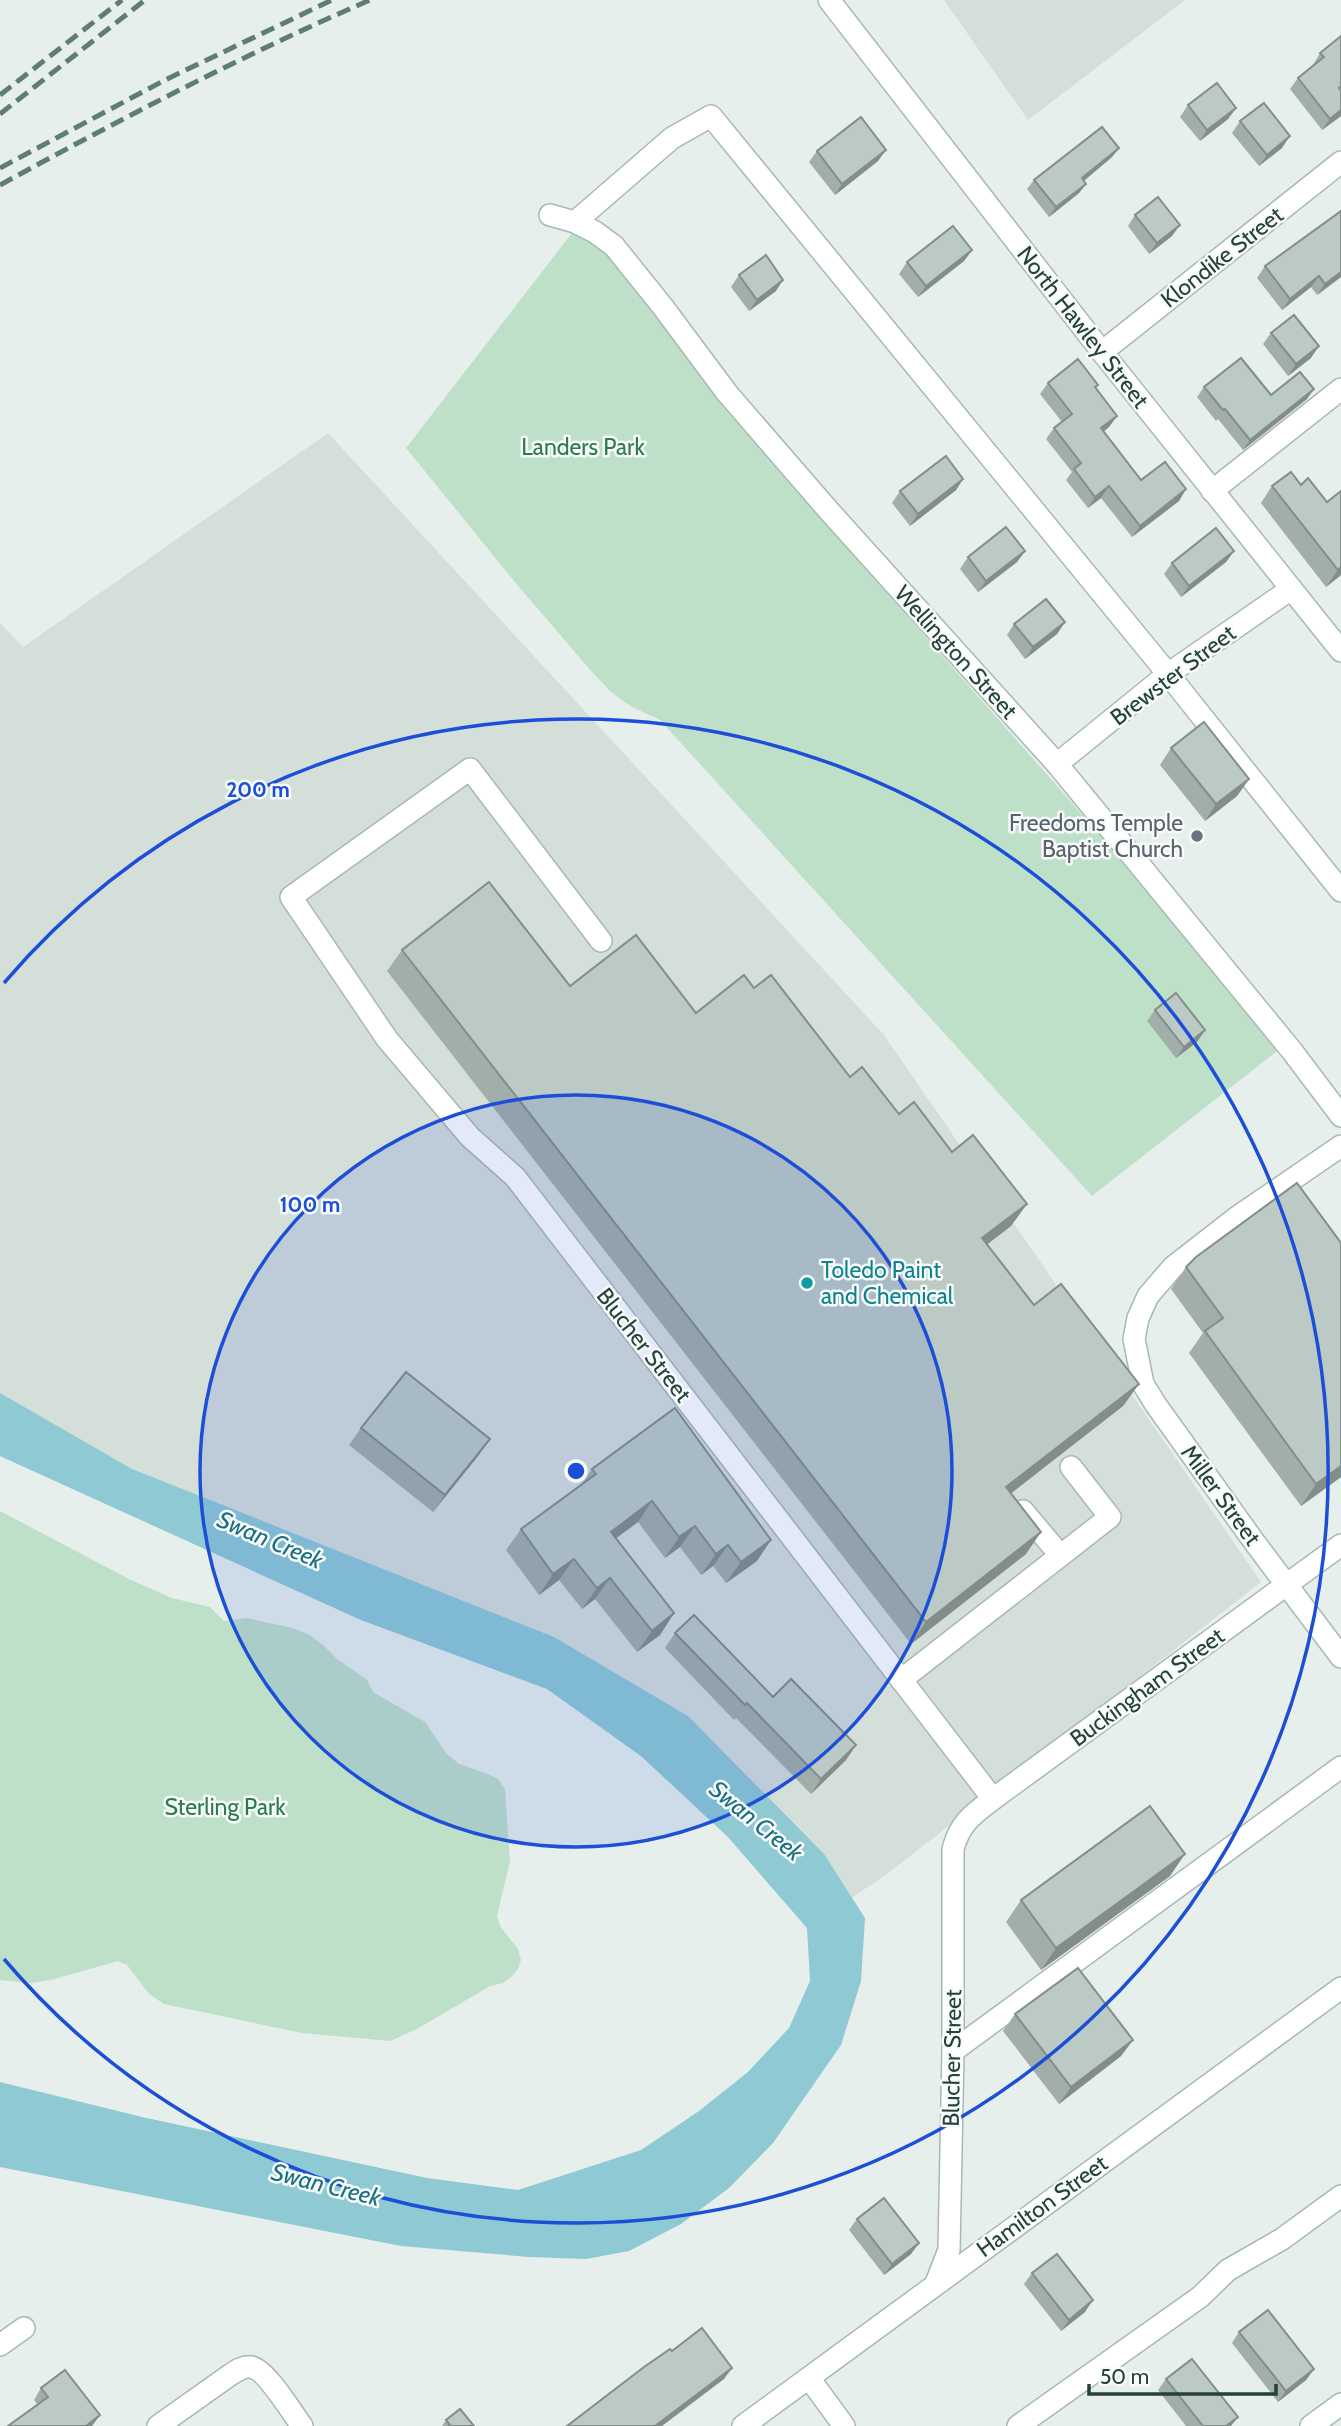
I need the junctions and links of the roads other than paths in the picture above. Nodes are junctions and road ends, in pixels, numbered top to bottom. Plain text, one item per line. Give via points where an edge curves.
1 (829, 0) edge
2 (1341, 162) edge
3 (551, 215) dead end
4 (575, 222) junction
5 (1102, 352) junction
6 (1341, 389) edge
7 (1212, 491) junction
8 (1291, 589) junction
9 (1333, 625) edge
10 (1341, 651) edge
11 (1168, 674) junction
12 (1057, 764) junction
13 (1341, 891) edge
14 (601, 941) dead end
15 (1341, 1116) edge
16 (1341, 1146) edge
17 (1071, 1467) dead end
18 (1018, 1504) edge
19 (1341, 1545) edge
20 (1060, 1555) junction
21 (1287, 1585) junction
22 (1341, 1657) edge
23 (901, 1680) junction
24 (1341, 1767) edge
25 (993, 1799) junction
26 (958, 1832) joint
27 (1341, 1988) edge
28 (953, 2051) junction
29 (1341, 2196) edge
30 (936, 2283) junction
31 (24, 2328) dead end
32 (0, 2345) edge
33 (809, 2378) junction
34 (1341, 2404) edge
35 (158, 2426) edge
36 (302, 2426) edge
37 (743, 2426) edge
38 (844, 2426) edge
39 (1018, 2426) edge
40 (1311, 2426) edge

1 - 5 street, North Hawley Street
2 - 5 street, Klondike Street
3 - 4 street, Wellington Street
4 - 11 street via 672,138 711,116
4 - 12 street, Wellington Street via 614,246 727,393
5 - 7 street, North Hawley Street
6 - 7 street
7 - 8 street, North Hawley Street
8 - 9 street, North Hawley Street
8 - 11 street, Brewster Street
9 - 10 street, North Hawley Street
11 - 12 street, Brewster Street
11 - 13 street
12 - 15 street, Wellington Street
14 - 23 street, Blucher Street via 470,769 291,897 387,1039 470,1137 515,1177
16 - 21 street, Miller Street via 1172,1267 1148,1296 1134,1339 1143,1384 1156,1405
17 - 20 street via 1110,1517
18 - 20 street
19 - 21 street, Buckingham Street
20 - 23 street
21 - 22 street, Miller Street
21 - 25 street, Buckingham Street
23 - 25 street, Blucher Street
24 - 28 street
25 - 26 street, Buckingham Street
26 - 28 street, Blucher Street via 953,1849
27 - 30 street, Hamilton Street
28 - 30 street, Blucher Street via 949,2250
29 - 39 street via 1282,2239 1228,2270 1200,2297
30 - 33 street, Hamilton Street
31 - 32 street
33 - 37 street, Hamilton Street
33 - 38 street
34 - 40 street
35 - 36 street via 230,2375 252,2367 262,2373

